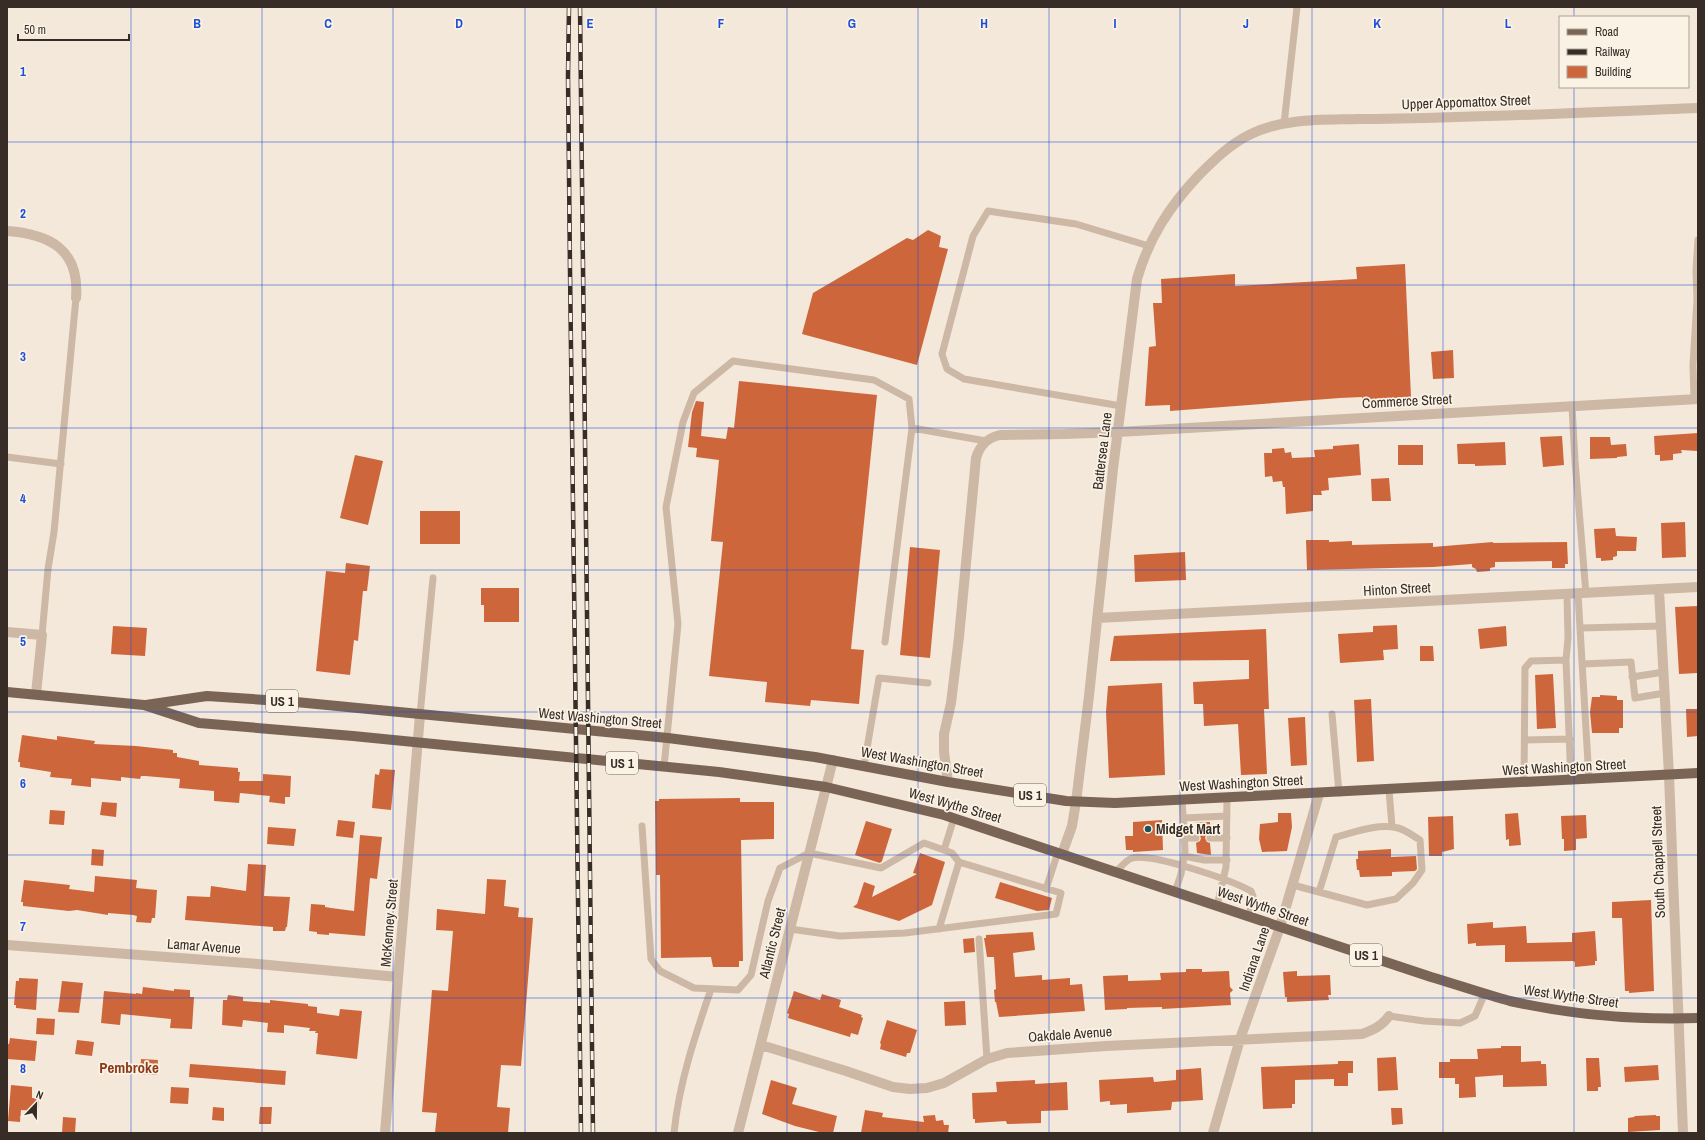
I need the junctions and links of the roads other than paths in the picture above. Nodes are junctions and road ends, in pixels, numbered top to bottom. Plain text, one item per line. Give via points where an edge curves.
1 (1297, 7) edge
2 (1698, 108) edge
3 (1284, 124) junction
4 (1239, 141) joint
5 (7, 231) edge
6 (1698, 240) edge
7 (1149, 246) junction
8 (76, 298) joint
9 (1696, 399) edge
10 (1121, 406) junction
11 (1572, 406) junction
12 (912, 428) junction
13 (1118, 432) junction
14 (986, 441) junction
15 (7, 457) edge
16 (60, 464) junction
17 (433, 578) dead end
18 (1698, 587) edge
19 (1659, 590) junction
20 (1567, 594) junction
21 (1582, 594) junction
22 (1097, 618) junction
23 (1662, 626) junction
24 (1580, 628) junction
25 (7, 632) edge
26 (42, 635) junction
27 (885, 642) dead end
28 (1566, 660) junction
29 (1582, 664) junction
30 (1664, 672) junction
31 (1632, 677) junction
32 (928, 683) dead end
33 (7, 692) edge
34 (1665, 693) junction
35 (36, 694) junction
36 (144, 705) junction
37 (1332, 714) dead end
38 (420, 715) junction
39 (668, 738) junction
40 (1570, 739) junction
41 (1525, 740) junction
42 (418, 742) junction
43 (833, 760) junction
44 (864, 766) junction
45 (664, 767) junction
46 (1698, 773) edge
47 (1669, 775) junction
48 (1589, 780) junction
49 (1571, 781) junction
50 (948, 782) junction
51 (1524, 783) junction
52 (826, 788) junction
53 (1388, 790) junction
54 (1339, 793) junction
55 (1319, 794) junction
56 (1227, 798) junction
57 (1182, 800) junction
58 (1076, 802) junction
59 (1227, 816) junction
60 (954, 818) junction
61 (1183, 818) junction
62 (642, 826) dead end
63 (1392, 827) junction
64 (1184, 838) junction
65 (1196, 838) dead end
66 (1210, 838) dead end
67 (1227, 838) junction
68 (944, 850) junction
69 (809, 853) junction
70 (1060, 853) junction
71 (1184, 856) junction
72 (1227, 860) junction
73 (959, 862) junction
74 (1182, 866) junction
75 (1116, 872) junction
76 (1224, 880) junction
77 (1293, 885) junction
78 (1046, 889) junction
79 (1175, 892) junction
80 (1319, 892) junction
81 (1217, 906) junction
82 (1249, 916) junction
83 (1280, 927) junction
84 (790, 929) junction
85 (939, 929) junction
86 (979, 939) dead end
87 (7, 944) edge
88 (398, 977) junction
89 (711, 989) junction
90 (1485, 993) junction
91 (1389, 1016) joint
92 (1678, 1018) junction
93 (1698, 1018) edge
94 (1240, 1039) junction
95 (761, 1045) junction
96 (987, 1059) junction
97 (385, 1133) edge
98 (674, 1133) edge
99 (738, 1133) edge
100 (1213, 1133) edge
101 (1683, 1133) edge

1 - 3 lane
2 - 3 street, Upper Appomattox Street via 1314,120
3 - 4 street, Upper Appomattox Street
4 - 7 street, Battersea Lane via 1190,182 1172,205
5 - 8 street via 26,232 56,244 67,256 74,271
6 - 9 lane via 1693,365
7 - 10 street, Battersea Lane via 1137,280
7 - 10 lane via 1076,224 988,211 973,236 942,354 946,369 964,379
8 - 16 lane
9 - 11 street, Commerce Street
10 - 13 street, Battersea Lane
11 - 13 street, Commerce Street
11 - 21 lane
12 - 14 lane
12 - 27 lane
12 - 39 lane via 909,399 874,380 733,361 694,393 683,422 666,507 678,624
13 - 14 street, Commerce Street via 1000,434
13 - 22 street, Battersea Lane
14 - 50 street via 976,458 959,638 951,703 944,734
15 - 16 lane
16 - 26 lane
17 - 38 lane
18 - 19 street, Hinton Street
19 - 21 street, Hinton Street
19 - 23 street, South Chappell Street
20 - 21 street, Hinton Street
20 - 22 street, Hinton Street
20 - 28 lane
21 - 24 lane
22 - 58 street, Battersea Lane
23 - 24 lane
23 - 30 street, South Chappell Street
24 - 29 lane
25 - 26 street
26 - 35 street
28 - 40 lane
28 - 41 lane via 1532,661 1525,668
29 - 31 lane via 1631,662
29 - 48 lane
30 - 31 lane
30 - 34 street, South Chappell Street
31 - 34 lane via 1634,698
32 - 44 lane via 879,678
33 - 35 main road, West Washington Street / US 1
34 - 47 street, South Chappell Street
35 - 36 main road, West Washington Street / US 1
36 - 38 main road, West Washington Street / US 1 via 207,696
36 - 42 main road, West Washington Street / US 1 via 199,723
37 - 54 lane
38 - 39 main road, West Washington Street / US 1
38 - 42 street, McKenney Street
39 - 43 main road, West Washington Street / US 1
39 - 45 lane
40 - 41 lane
40 - 49 lane
41 - 51 lane
42 - 45 main road, West Washington Street / US 1
42 - 88 street, McKenney Street
43 - 44 main road, West Washington Street / US 1
43 - 52 street, Atlantic Street
44 - 50 main road, West Washington Street / US 1
45 - 52 main road, West Washington Street / US 1 via 719,772
46 - 47 main road, West Washington Street / US 1
47 - 48 main road, West Washington Street / US 1
47 - 92 street, South Chappell Street
48 - 49 main road, West Washington Street / US 1
49 - 51 main road, West Washington Street / US 1
50 - 58 main road, West Washington Street / US 1
51 - 53 main road, West Washington Street / US 1
52 - 60 main road, West Wythe Street / US 1
52 - 69 street, Atlantic Street
53 - 54 main road, West Washington Street / US 1
53 - 63 lane
54 - 55 main road, West Washington Street / US 1
55 - 56 main road, West Washington Street / US 1
55 - 77 street, Indiana Lane
56 - 57 main road, West Washington Street / US 1
56 - 59 lane
57 - 58 main road, West Washington Street / US 1
57 - 61 lane
58 - 70 street, Battersea Lane via 1072,826
59 - 61 lane
59 - 67 lane
60 - 68 lane
60 - 70 main road, West Wythe Street / US 1
61 - 64 lane
62 - 89 lane via 651,959 660,971 694,988
63 - 80 lane via 1361,830 1336,837
63 - 80 lane via 1400,828 1420,840 1422,870 1396,899 1367,905
64 - 65 lane
64 - 71 lane
66 - 67 lane
67 - 72 lane
68 - 69 lane via 924,843 881,868
68 - 73 lane via 952,853
69 - 84 street, Atlantic Street
69 - 89 lane via 780,868 768,902 751,975 738,990
70 - 75 main road, West Wythe Street / US 1
70 - 78 lane
71 - 72 lane via 1204,860
71 - 74 lane
72 - 76 lane
73 - 78 lane
73 - 85 lane
74 - 75 lane via 1160,859 1140,857 1130,858
74 - 76 lane
74 - 79 lane
75 - 79 main road, West Wythe Street / US 1
76 - 81 lane
76 - 82 lane via 1237,883 1251,891 1253,896
77 - 80 lane
77 - 83 street, Indiana Lane
78 - 85 lane via 1061,893 1056,914
79 - 81 main road, West Wythe Street / US 1
81 - 82 main road, West Wythe Street / US 1
82 - 83 main road, West Wythe Street / US 1
83 - 90 main road, West Wythe Street / US 1
83 - 94 street, Indiana Lane
84 - 85 lane via 840,936
84 - 95 street, Atlantic Street
86 - 96 lane
87 - 88 street, Lamar Avenue
88 - 97 street, McKenney Street
89 - 98 lane via 688,1057 676,1106
90 - 91 lane via 1475,1016 1460,1023
90 - 92 main road, West Wythe Street / US 1 via 1557,1010 1610,1017
91 - 94 street, Oakdale Avenue via 1373,1030 1362,1034
92 - 93 main road, West Wythe Street / US 1
92 - 101 street, South Chappell Street
94 - 96 street, Oakdale Avenue via 1015,1052
94 - 100 street, Indiana Lane
95 - 96 street, Oakdale Avenue via 893,1087 910,1089 944,1083
95 - 99 street, Atlantic Street

